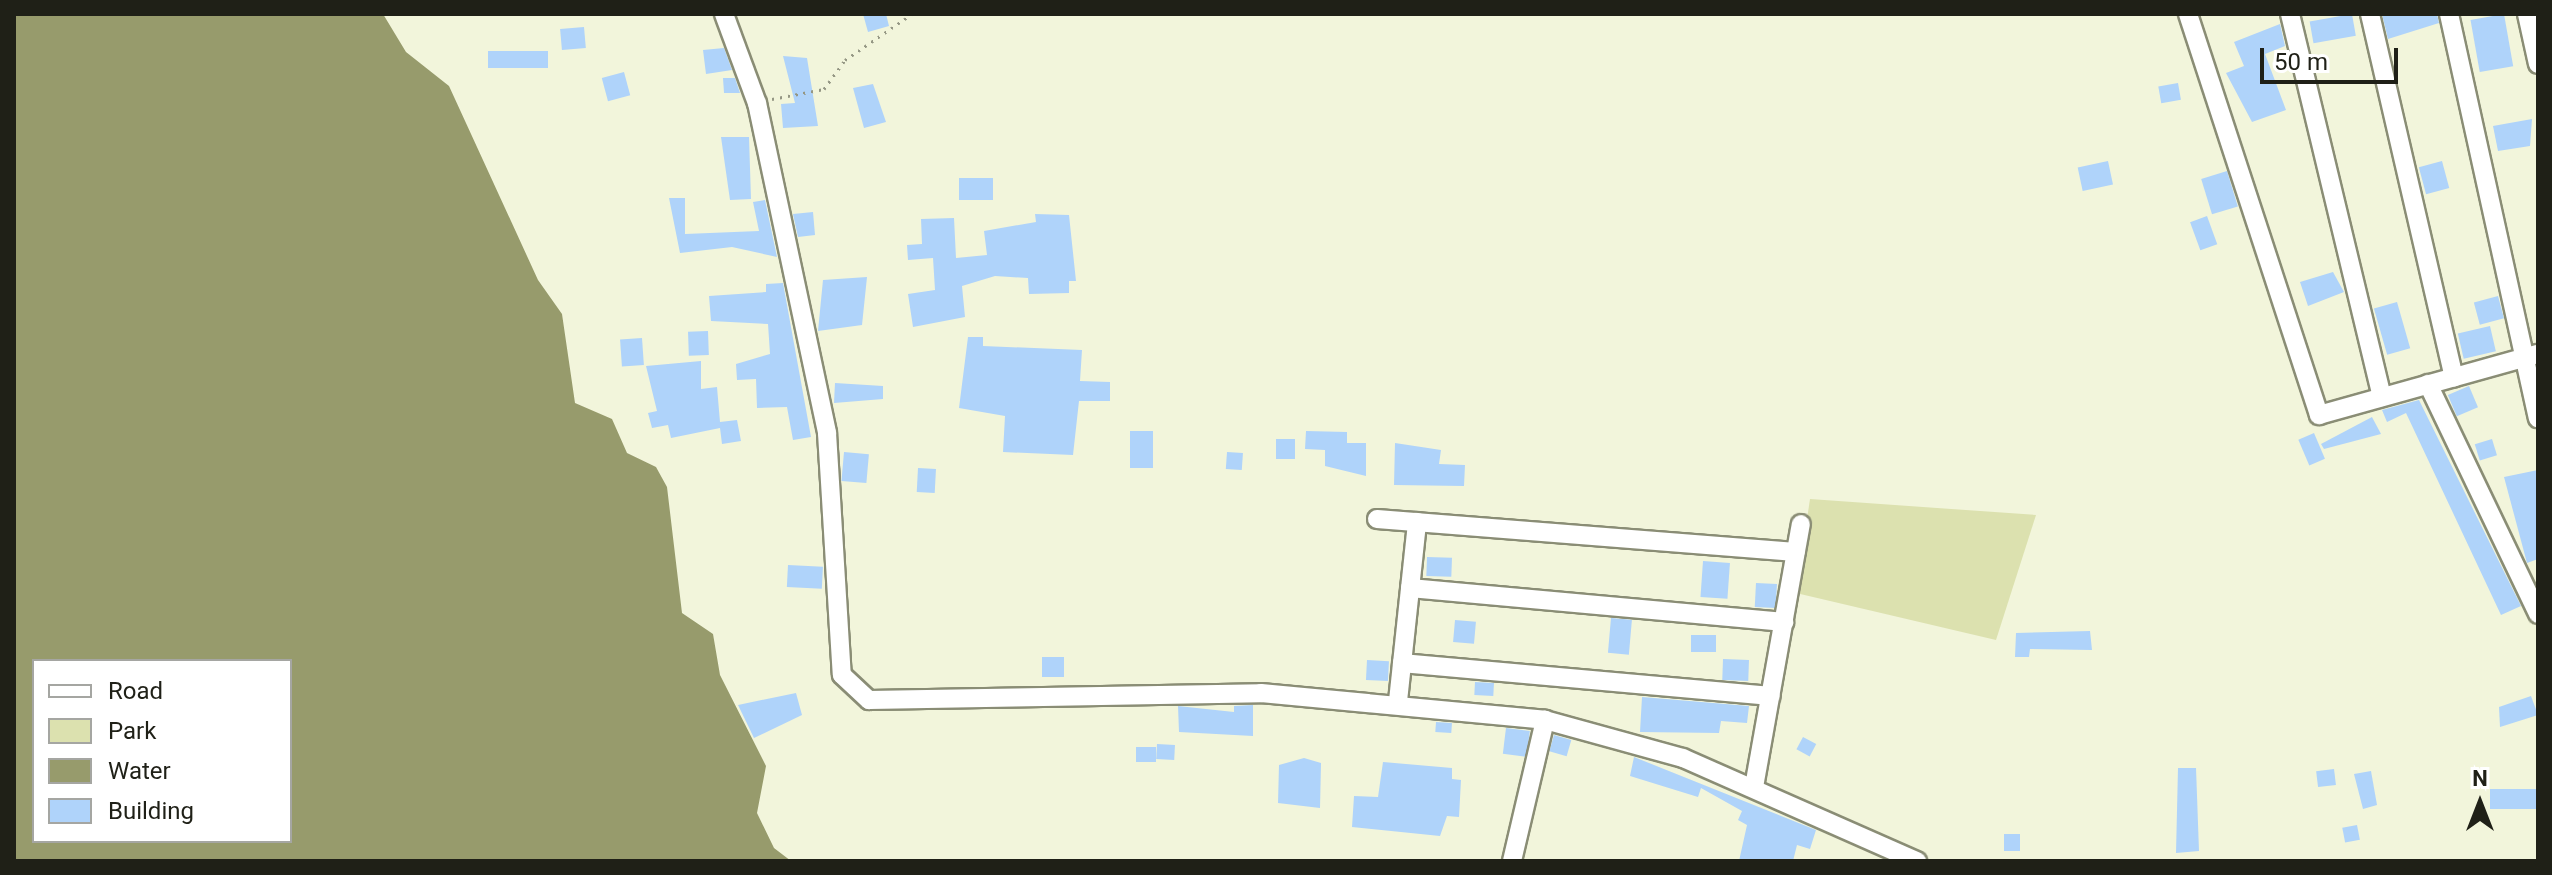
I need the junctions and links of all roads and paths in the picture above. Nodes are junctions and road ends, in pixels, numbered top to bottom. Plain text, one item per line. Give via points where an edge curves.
1 (724, 14) edge
2 (912, 14) edge
3 (2188, 14) edge
4 (2290, 14) edge
5 (2370, 14) edge
6 (2449, 14) edge
7 (2527, 14) edge
8 (2538, 64) edge
9 (757, 103) junction
10 (2532, 355) edge
11 (2454, 377) junction
12 (2428, 384) junction
13 (2382, 397) junction
14 (2538, 418) edge
15 (1377, 519) dead end
16 (1417, 522) junction
17 (1801, 524) dead end
18 (1796, 552) junction
19 (1410, 588) junction
20 (2538, 614) edge
21 (1784, 622) junction
22 (1402, 663) junction
23 (1771, 696) junction
24 (1398, 701) junction
25 (1545, 720) junction
26 (1754, 787) junction
27 (1512, 861) edge
28 (1917, 861) edge

1 - 9 street
2 - 9 path via 845,60 824,89
3 - 13 street via 2319,415
4 - 13 street
5 - 11 street
6 - 10 street
7 - 8 street
9 - 24 street via 827,433 847,684 869,700 1261,693
10 - 11 street
10 - 14 street
11 - 12 street
12 - 13 street
12 - 20 street
15 - 16 street
16 - 18 street
16 - 19 street
17 - 18 street
18 - 21 street
19 - 21 street
19 - 22 street
21 - 23 street
22 - 23 street
22 - 24 street
23 - 26 street
24 - 25 street
25 - 26 street
25 - 27 street
26 - 28 street

